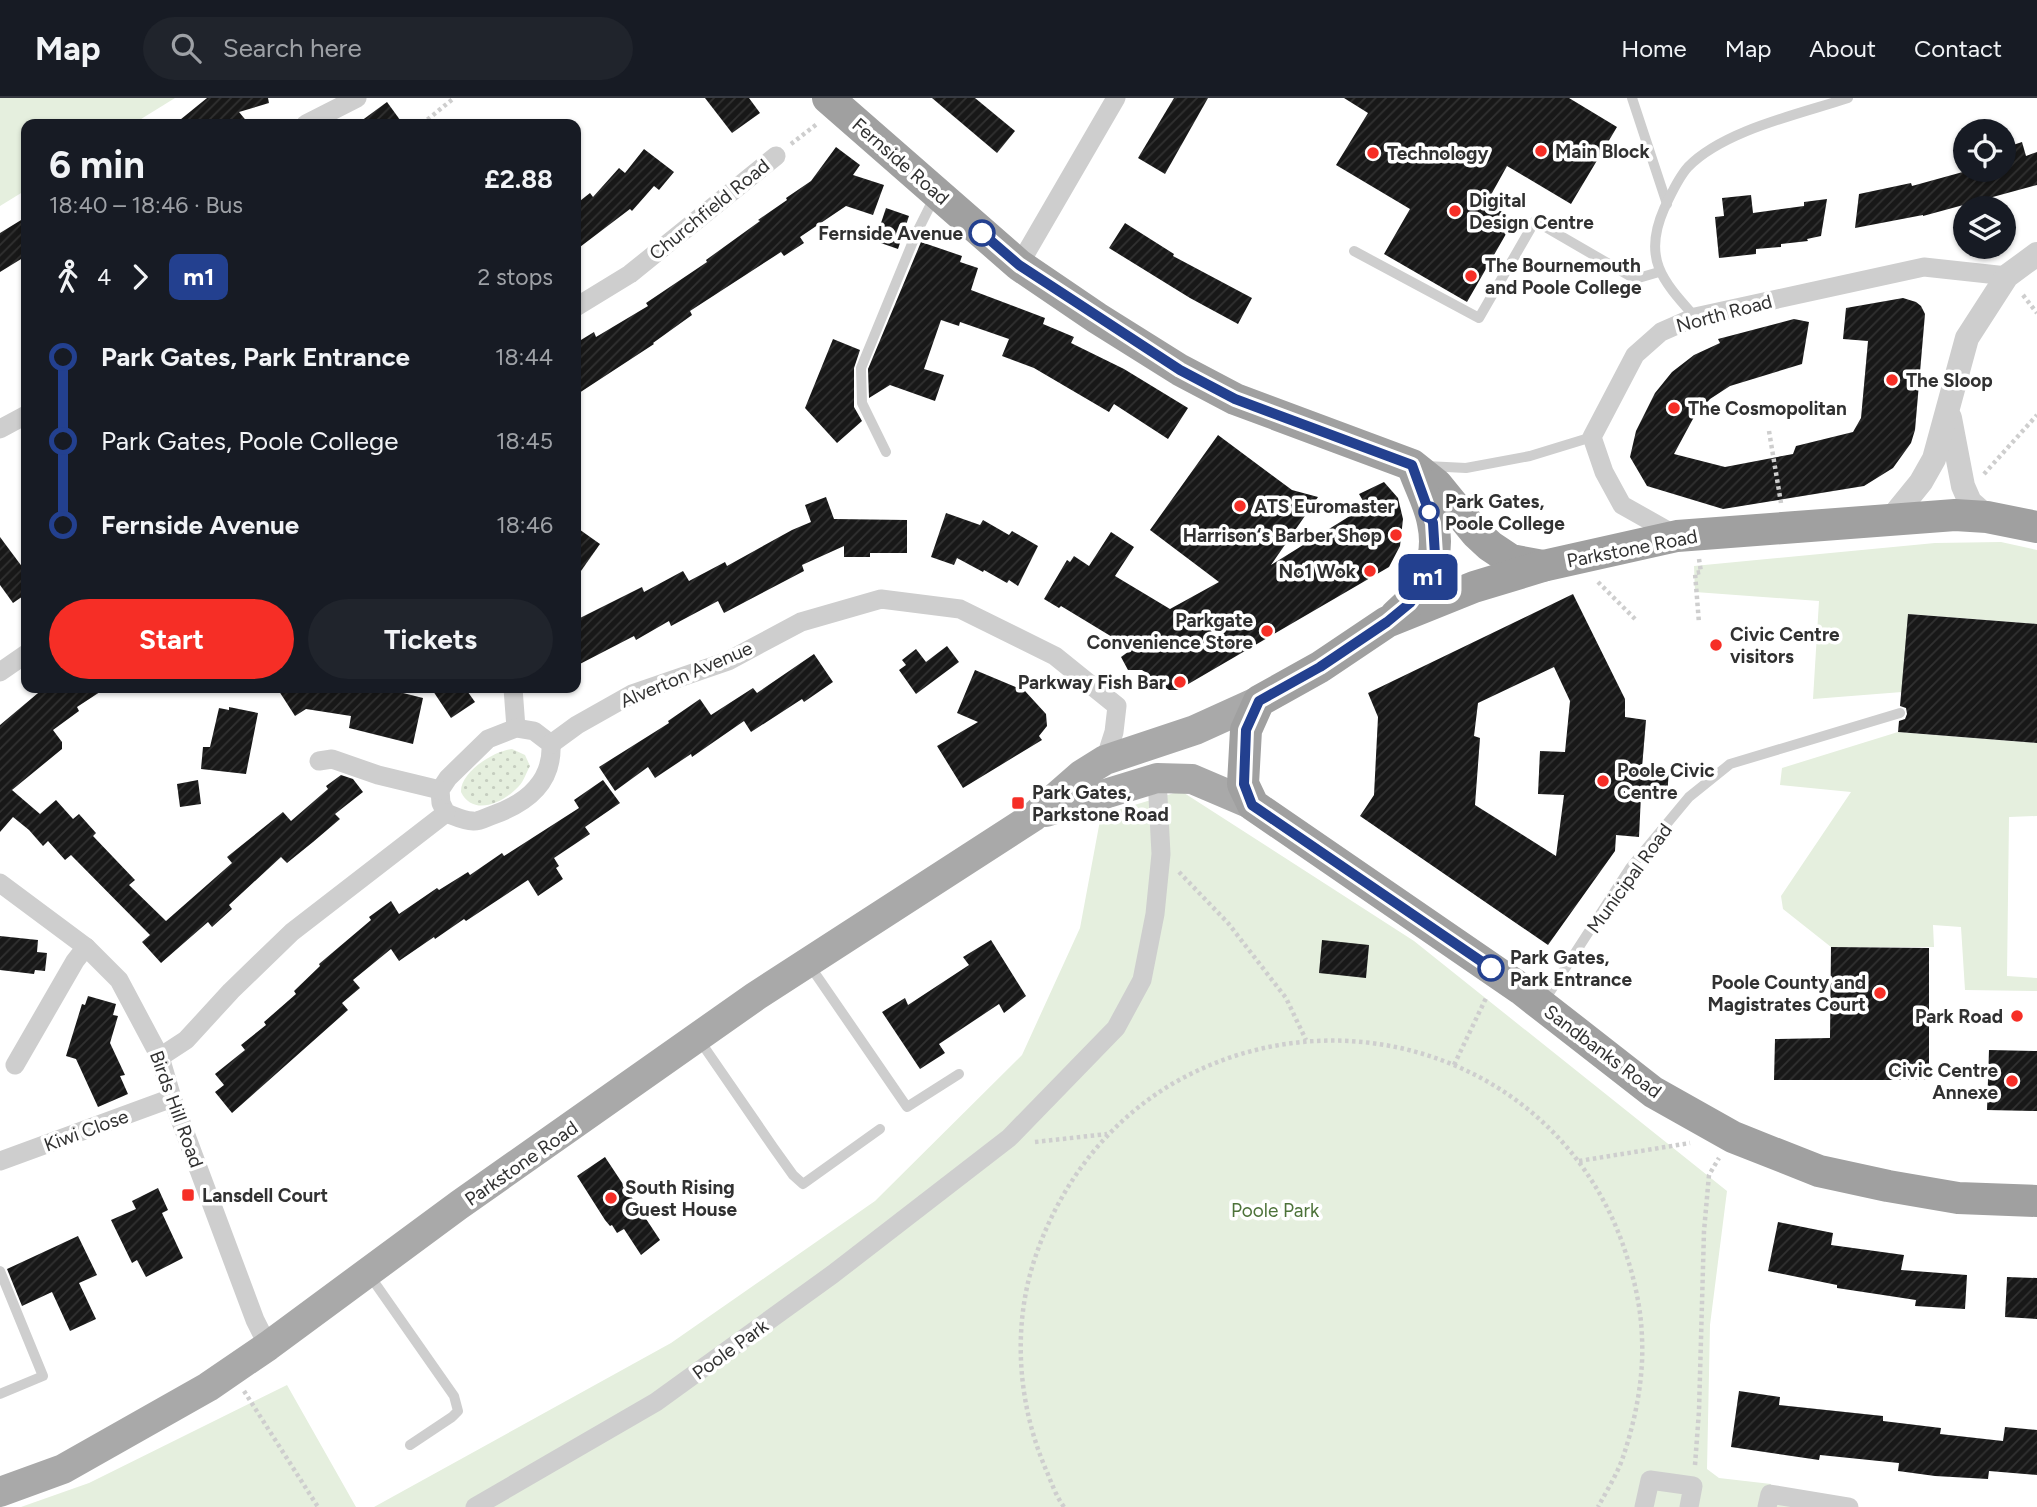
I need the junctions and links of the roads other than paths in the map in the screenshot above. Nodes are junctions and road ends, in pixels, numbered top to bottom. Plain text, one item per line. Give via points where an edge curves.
1 (357, 98) edge
2 (1116, 98) edge
3 (1632, 98) edge
4 (1849, 98) edge
5 (833, 102) edge
6 (316, 119) edge
7 (776, 156) road end
8 (937, 192) junction
9 (1667, 204) junction
10 (1354, 251) dead end
11 (2037, 254) edge
12 (1019, 265) junction
13 (1659, 272) junction
14 (2007, 275) junction
15 (581, 304) edge
16 (1695, 317) junction
17 (1948, 411) junction
18 (21, 418) edge
19 (0, 429) edge
20 (1592, 438) junction
21 (886, 452) dead end
22 (1412, 465) junction
23 (1987, 517) junction
24 (1891, 519) junction
25 (2036, 526) edge
26 (1686, 535) junction
27 (1543, 566) junction
28 (1387, 622) junction
29 (21, 657) edge
30 (0, 672) edge
31 (513, 693) edge
32 (1259, 701) junction
33 (1900, 713) dead end
34 (516, 728) junction
35 (551, 744) junction
36 (1105, 760) junction
37 (318, 761) dead end
38 (1157, 778) junction
39 (440, 790) junction
40 (1252, 805) junction
41 (446, 813) junction
42 (1033, 817) junction
43 (0, 883) edge
44 (86, 947) junction
45 (807, 963) junction
46 (1542, 1004) junction
47 (698, 1038) junction
48 (160, 1057) junction
49 (15, 1065) dead end
50 (958, 1074) dead end
51 (172, 1098) junction
52 (880, 1129) dead end
53 (0, 1161) edge
54 (2037, 1201) edge
55 (0, 1271) edge
56 (368, 1273) junction
57 (268, 1346) junction
58 (0, 1394) edge
59 (410, 1445) dead end
60 (0, 1492) edge
61 (475, 1507) edge
62 (1644, 1507) edge
63 (1689, 1507) edge
64 (1767, 1507) edge
65 (1849, 1507) edge

1 - 6 street
2 - 12 street
3 - 9 lane
4 - 9 lane via 1746,131 1710,150 1688,168
5 - 8 highway, Fernside Road
7 - 15 street, Churchfield Road via 630,274
8 - 12 highway, Fernside Road
8 - 21 lane via 861,368 862,403
9 - 13 lane via 1655,246
10 - 13 lane via 1479,318 1535,221 1635,279
11 - 14 street
12 - 22 highway, Fernside Road via 1180,370 1235,399
13 - 16 lane
14 - 16 street, North Road via 1924,267
14 - 17 street via 1967,338
16 - 20 street, North Road via 1661,332 1635,355
17 - 23 street via 1966,493
17 - 24 street via 1934,458
18 - 19 street
20 - 22 lane, Fernside Road via 1466,468
20 - 26 street via 1622,505
22 - 27 highway, Fernside Road via 1437,485 1490,546 1511,560
22 - 28 highway via 1433,523 1435,555 1427,580 1410,603
23 - 24 highway, Parkstone Road
23 - 25 highway, Parkstone Road
24 - 26 highway, Parkstone Road
26 - 27 highway, Parkstone Road
27 - 28 highway, Parkstone Road via 1474,587
28 - 32 highway, Parkstone Road
29 - 30 street
31 - 34 street
32 - 36 main road, Parkstone Road via 1195,730
32 - 40 highway via 1246,730 1244,784
33 - 46 lane, Municipal Road via 1730,764 1689,797 1630,868
34 - 35 street via 534,731
34 - 39 street via 488,739
35 - 36 street, Alverton Avenue via 632,694 728,661 801,622 881,599 960,609 1055,656 1118,706
35 - 41 street via 548,774 509,809 474,822
36 - 42 main road, Parkstone Road
37 - 39 street via 332,759
38 - 40 main road, Parkstone Road via 1192,779
38 - 42 main road, Parkstone Road
38 - 61 street, Poole Park via 1161,854 1155,914 1142,981 1116,1028 1009,1138 833,1274 656,1402
39 - 41 street
40 - 46 highway, Sandbanks Road
41 - 48 street via 292,932 186,1040
42 - 45 main road, Parkstone Road
43 - 44 street, Birds Hill Road
44 - 48 street, Birds Hill Road via 119,980
44 - 49 street
45 - 47 main road, Parkstone Road
45 - 50 lane via 907,1107
46 - 54 highway, Sandbanks Road via 1653,1092 1733,1137 1819,1171 1888,1186 1958,1198
47 - 52 lane via 803,1184
47 - 56 main road, Parkstone Road
48 - 51 street, Birds Hill Road
51 - 53 street, Kiwi Close
51 - 57 street, Birds Hill Road
55 - 58 lane via 43,1376
56 - 57 main road, Parkstone Road
56 - 59 lane via 458,1404 452,1418
57 - 60 main road, Parkstone Road via 208,1387 62,1469
62 - 63 street via 1650,1480 1693,1486
64 - 65 street via 1770,1494

